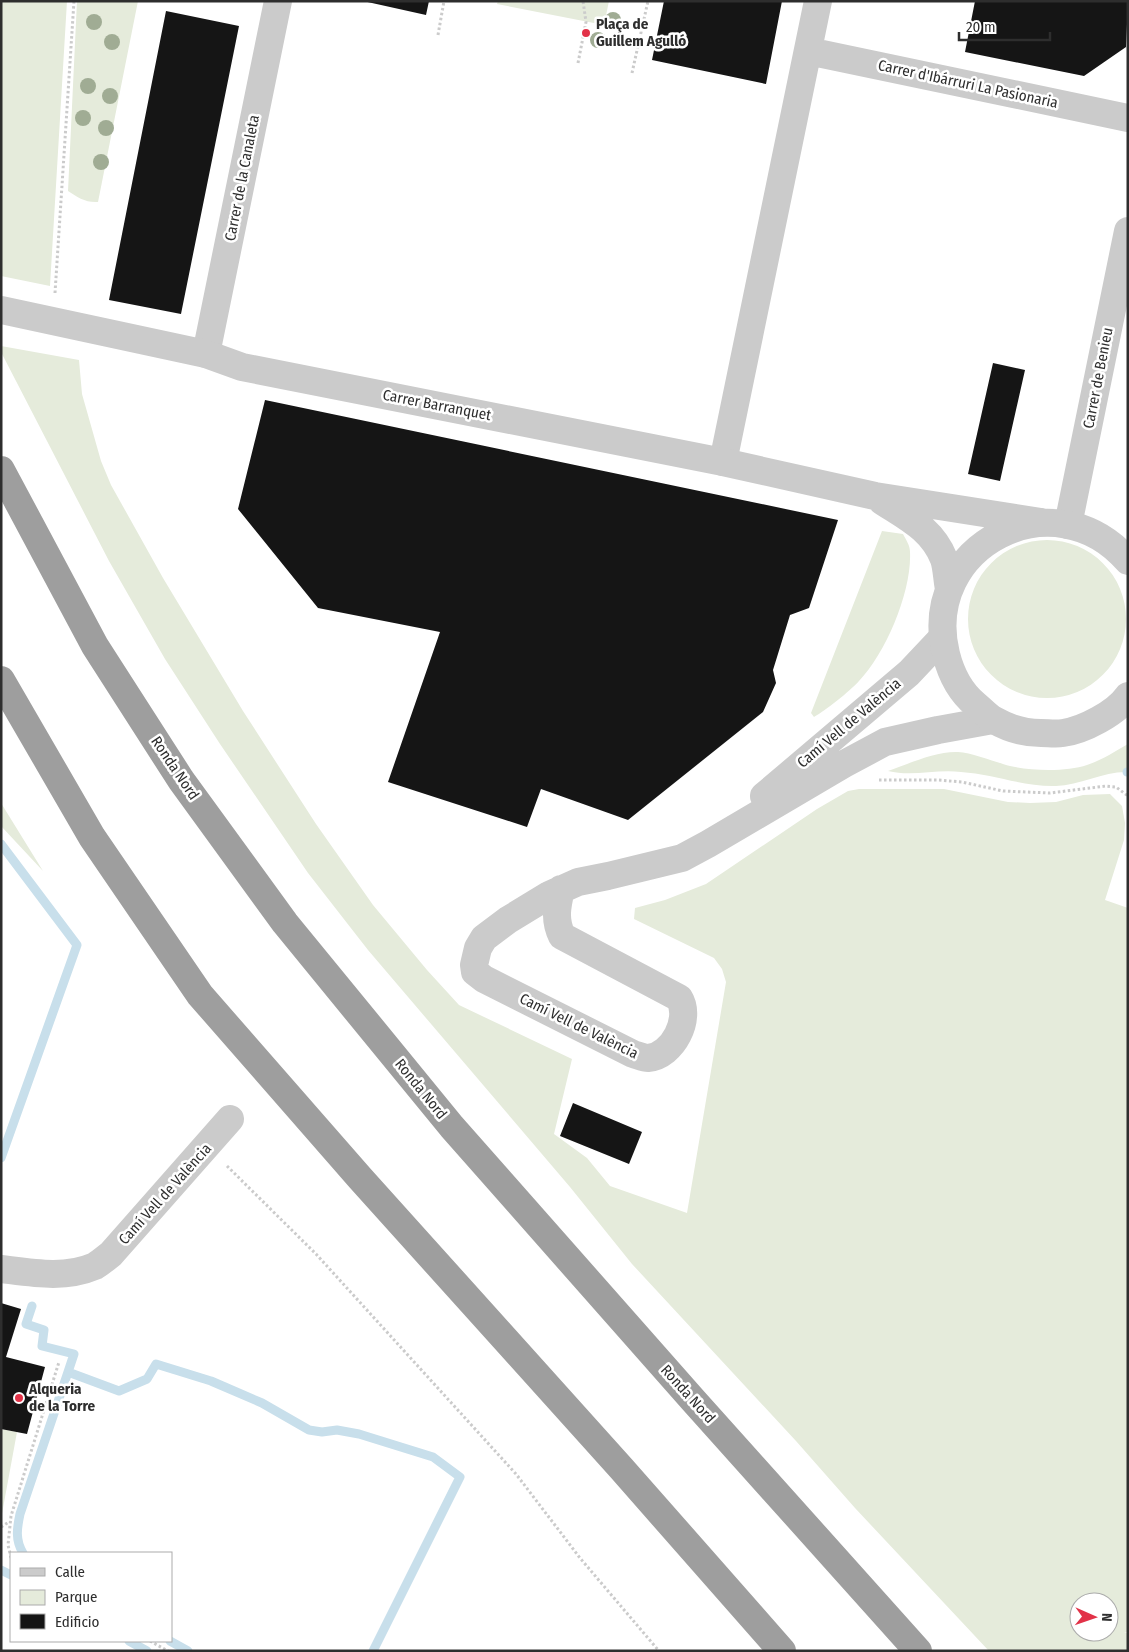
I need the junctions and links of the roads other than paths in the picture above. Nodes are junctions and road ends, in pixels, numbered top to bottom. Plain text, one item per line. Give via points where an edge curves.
1 (278, 1) edge
2 (818, 1) edge
3 (808, 51) junction
4 (1128, 118) edge
5 (1128, 231) edge
6 (1, 310) edge
7 (206, 354) junction
8 (722, 462) junction
9 (1, 470) edge
10 (875, 496) junction
11 (1041, 522) junction
12 (1068, 524) junction
13 (1128, 561) edge
14 (949, 589) junction
15 (942, 638) junction
16 (1, 680) edge
17 (1128, 696) edge
18 (1128, 709) edge
19 (993, 720) junction
20 (1098, 721) junction
21 (708, 844) junction
22 (561, 889) junction
23 (230, 1119) dead end
24 (1, 1269) edge
25 (782, 1651) edge
26 (918, 1651) edge

1 - 7 street, Carrer de la Canaleta
2 - 3 street
3 - 4 street, Carrer d'Ibárruri La Pasionaria
3 - 8 street
5 - 12 street, Carrer de Benieu
6 - 7 street, Carrer Barranquet
7 - 8 street, Carrer Barranquet via 242,366
8 - 10 street, Carrer Barranquet
9 - 26 highway, Ronda Nord via 95,646 181,780 285,923 452,1127
10 - 11 street, Carrer Barranquet
10 - 14 street via 932,536 944,560
11 - 12 street
11 - 14 street via 1014,528 986,541 964,563
12 - 13 street via 1094,533
14 - 15 street via 942,613
15 - 19 street via 950,670 968,698
15 - 21 street, Camí Vell de València via 909,673
16 - 25 highway via 92,837 200,995
17 - 20 street
18 - 20 street
19 - 20 street via 1027,733 1064,733
19 - 21 street, Camí Vell de València via 885,742
21 - 22 street, Camí Vell de València via 682,858 578,882
22 - 22 street, Camí Vell de València via 484,938 478,948 474,965 476,972 484,979 633,1054 648,1058 668,1049 676,1039 684,1012 679,998 562,936 556,920
23 - 24 street, Camí Vell de València via 111,1254 96,1265 48,1275

